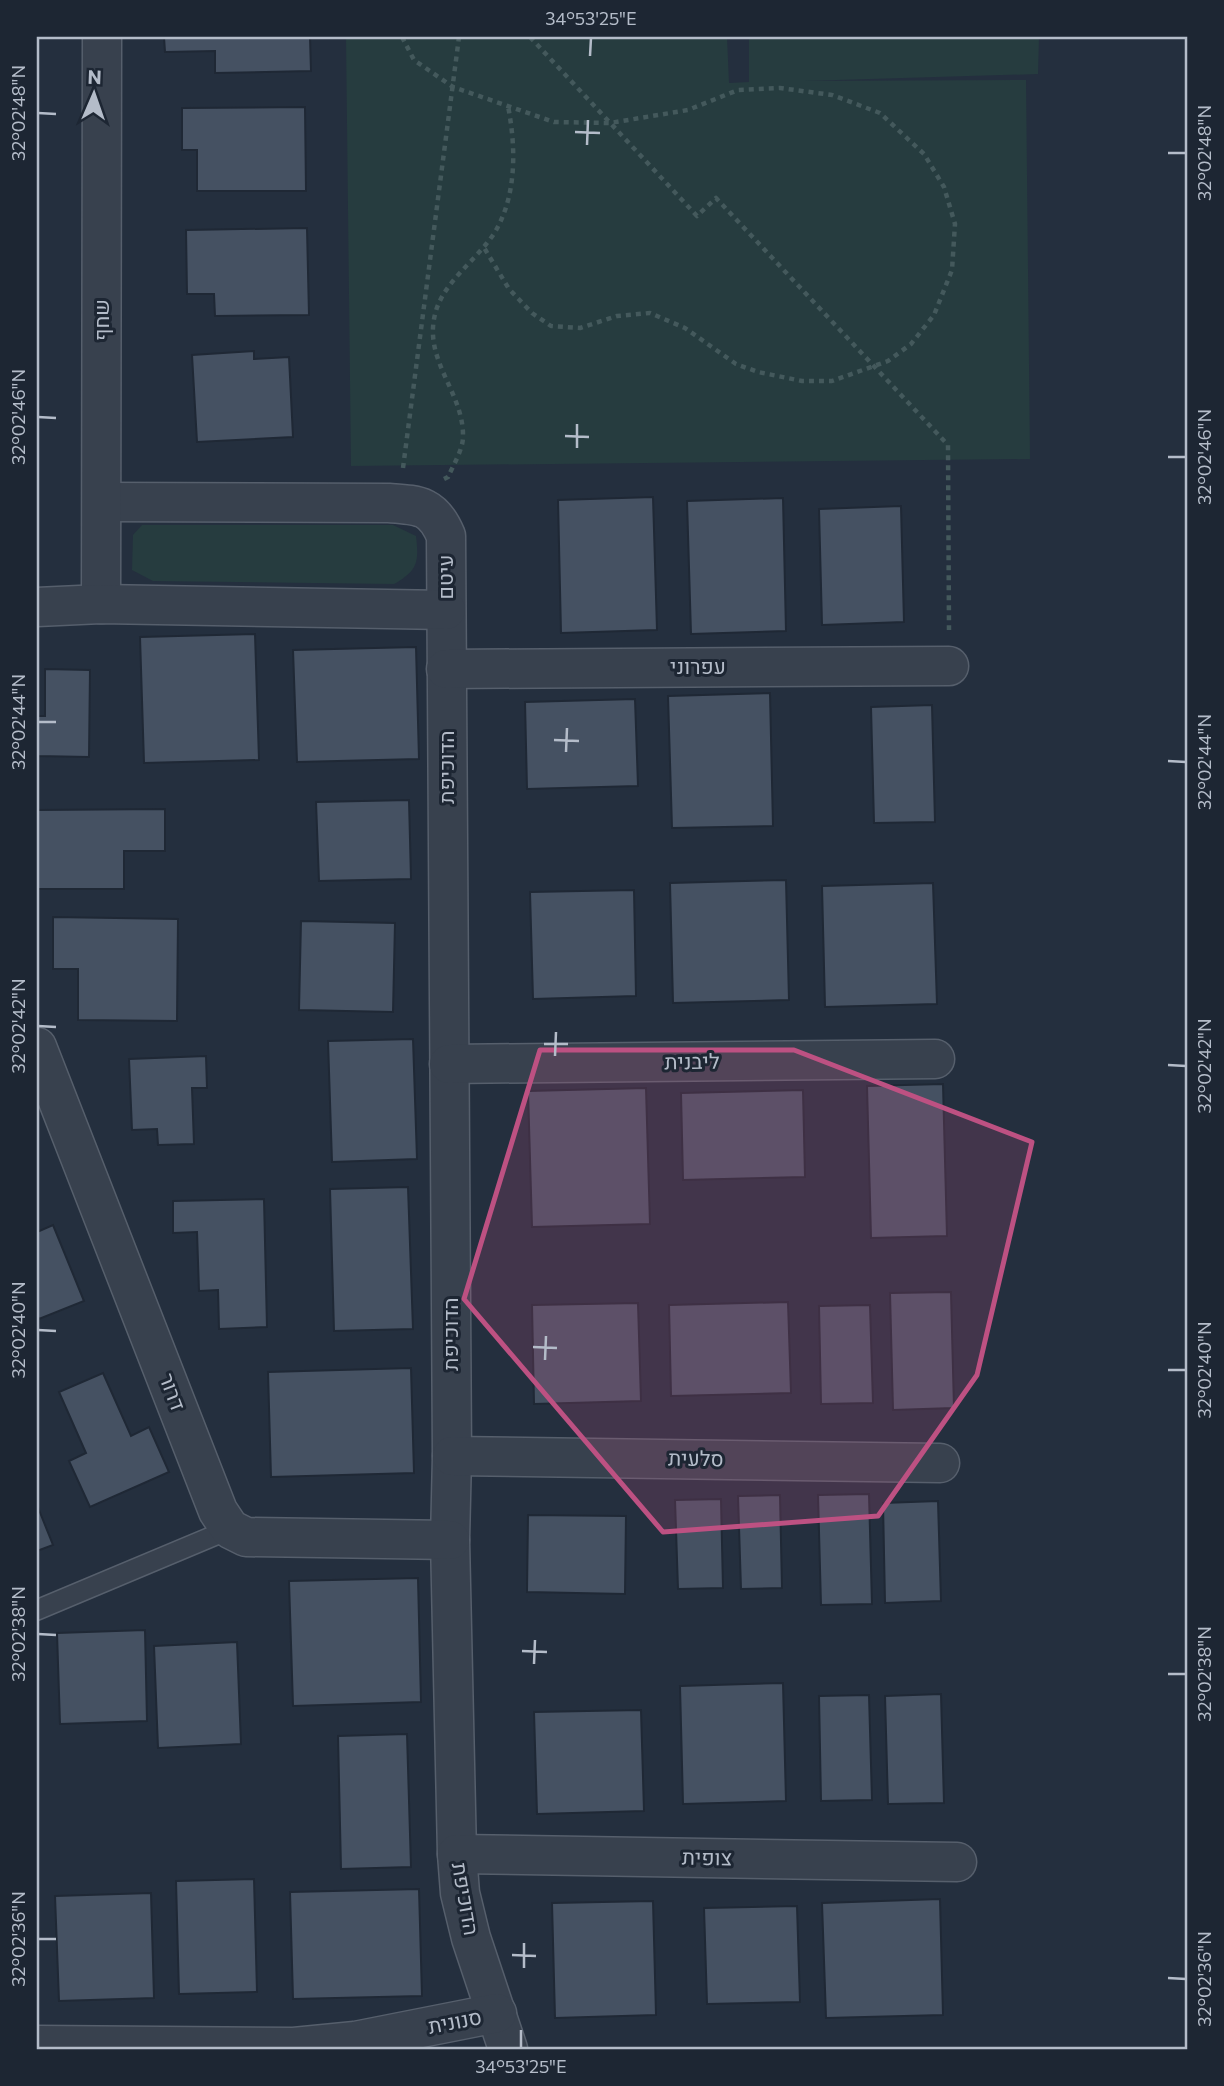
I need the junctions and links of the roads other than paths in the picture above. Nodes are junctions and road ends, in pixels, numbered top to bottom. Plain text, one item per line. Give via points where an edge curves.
1 (102, 37) edge
2 (102, 502) junction
3 (101, 604) junction
4 (37, 607) edge
5 (446, 610) junction
6 (949, 666) road end
7 (446, 669) junction
8 (37, 1047) edge
9 (935, 1059) dead end
10 (449, 1064) junction
11 (452, 1456) junction
12 (940, 1463) dead end
13 (230, 1529) junction
14 (450, 1540) junction
15 (37, 1610) edge
16 (457, 1854) junction
17 (957, 1862) dead end
18 (502, 2031) edge
19 (37, 2045) edge

1 - 2 street, שחף
2 - 3 street, שחף
2 - 5 street, עיטם via 399,501 418,505 440,522 446,536
3 - 4 street, עיטם
3 - 5 street, עיטם
5 - 7 street, הדוכיפת
6 - 7 street, עפרוני
7 - 10 street, הדוכיפת
8 - 13 street, דרור via 218,1511
9 - 10 street, ליבנית
10 - 11 street, הדוכיפת
11 - 12 street, סלעית
11 - 14 street, הדוכיפת
13 - 14 street via 246,1537
13 - 15 lane
14 - 16 street, הדוכיפת
16 - 17 street, צופית
16 - 18 street, הדוכיפת via 465,1915
18 - 19 street, סנונית via 294,2048

